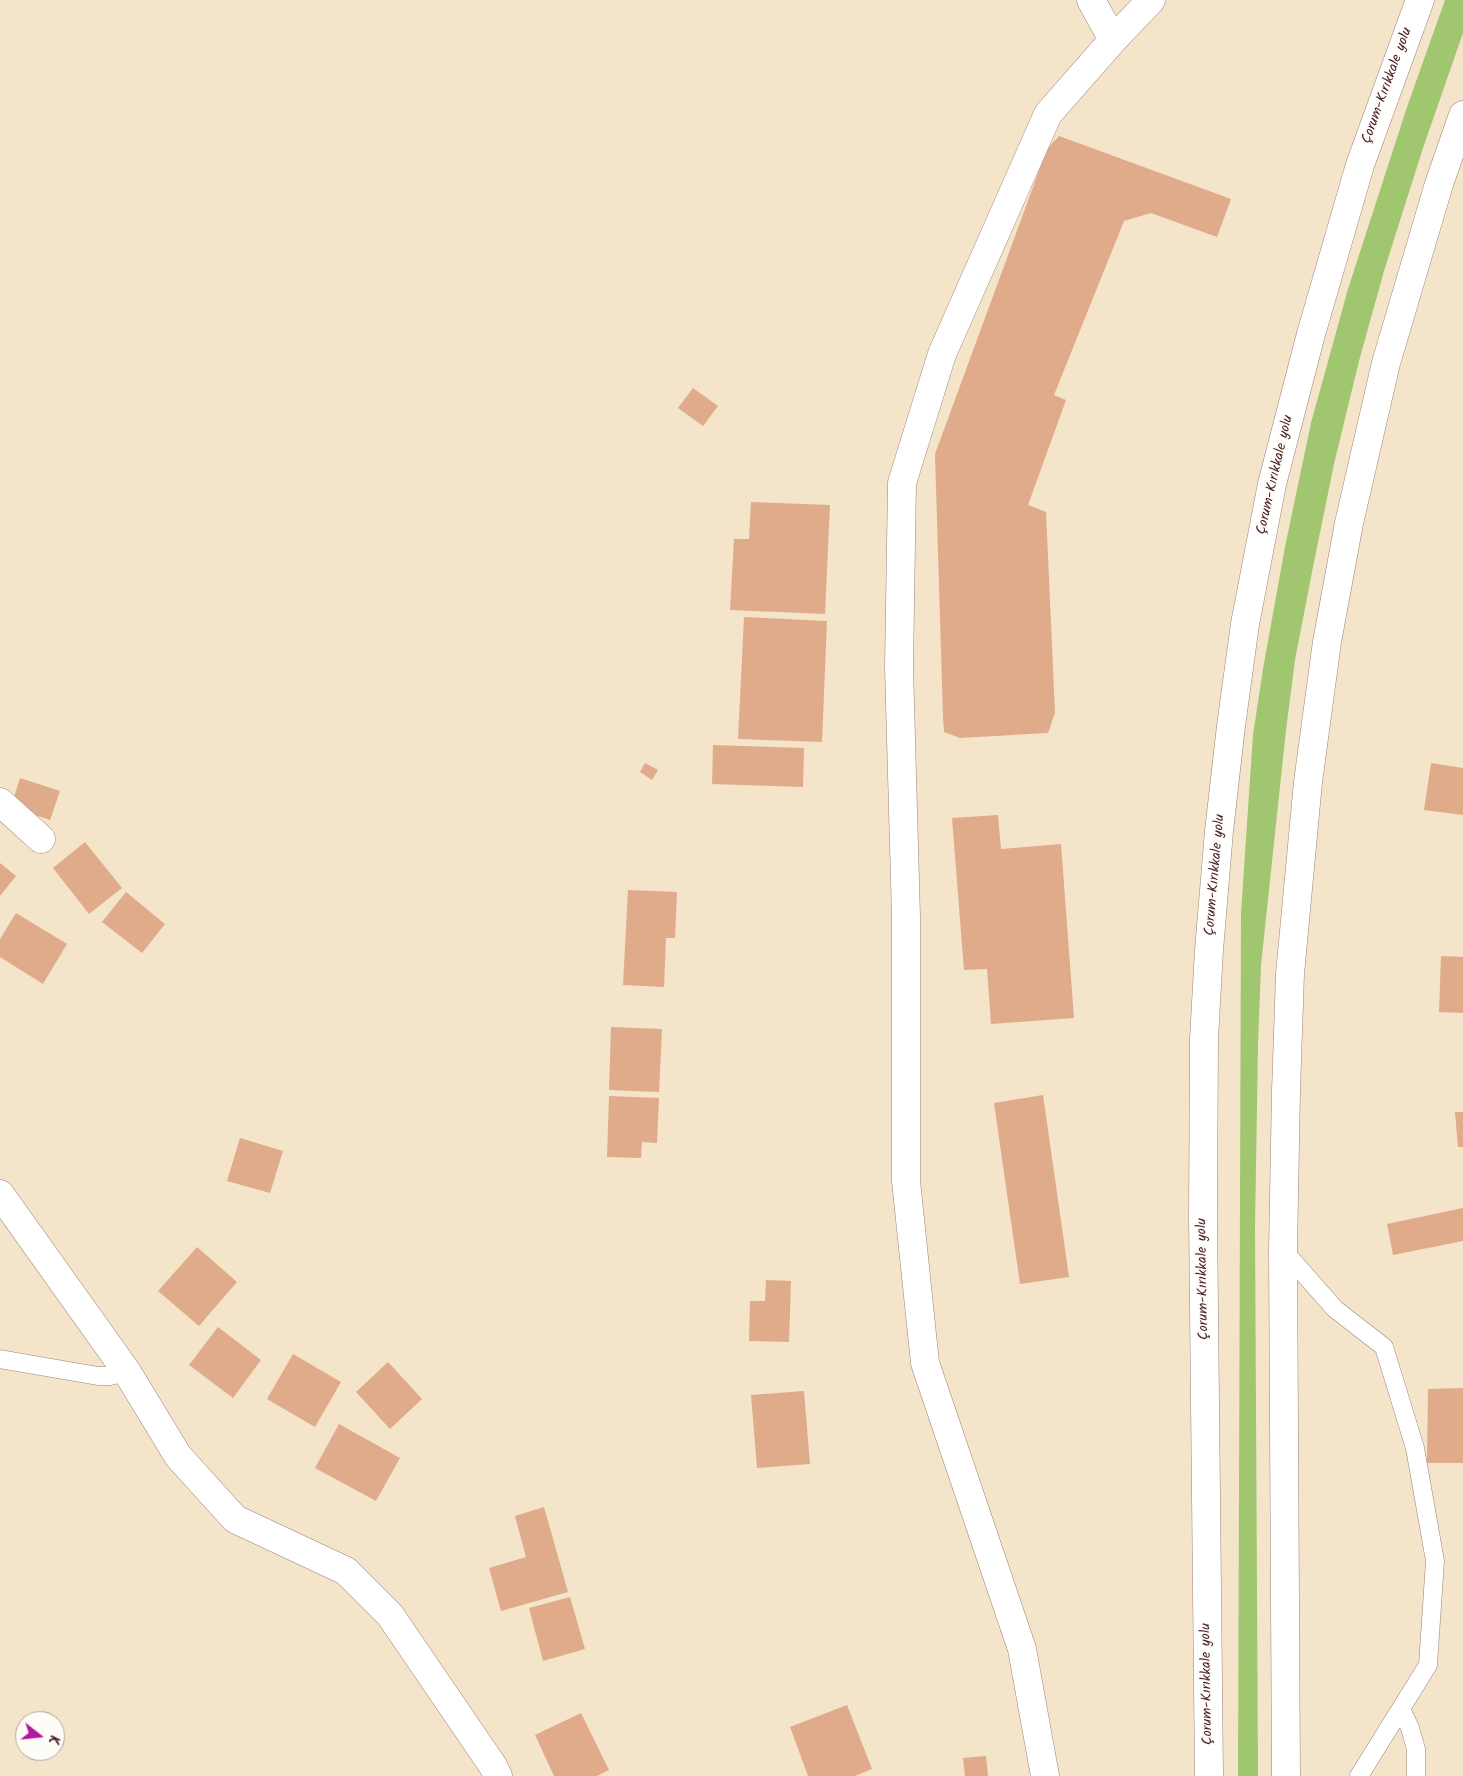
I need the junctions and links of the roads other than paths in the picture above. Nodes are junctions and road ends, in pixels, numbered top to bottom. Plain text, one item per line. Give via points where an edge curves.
1 (1091, 0) edge
2 (1151, 0) edge
3 (1420, 0) edge
4 (1113, 40) junction
5 (1463, 115) edge
6 (0, 802) edge
7 (41, 839) dead end
8 (0, 1194) edge
9 (1283, 1250) junction
10 (0, 1358) edge
11 (127, 1372) junction
12 (1401, 1709) junction
13 (498, 1776) edge
14 (1045, 1776) edge
15 (1209, 1776) edge
16 (1286, 1776) edge
17 (1359, 1776) edge
18 (1416, 1776) edge

1 - 4 main road
2 - 4 main road
3 - 15 main road, Çorum-Kırıkkale yolu via 1360,165 1310,334 1272,484 1245,624 1231,726 1218,841 1204,1039
4 - 14 main road via 1048,114 942,354 902,484 899,667 906,917 906,1181 925,1363 1022,1649
5 - 9 main road via 1386,363 1349,523 1327,642 1308,782 1290,974
6 - 7 main road
8 - 11 main road
9 - 12 lane via 1335,1309 1384,1347 1415,1448 1435,1561 1428,1665
9 - 16 main road
10 - 11 lane via 98,1376
11 - 13 main road via 178,1456 235,1520 346,1571 390,1616
12 - 17 lane
12 - 18 lane via 1416,1749

